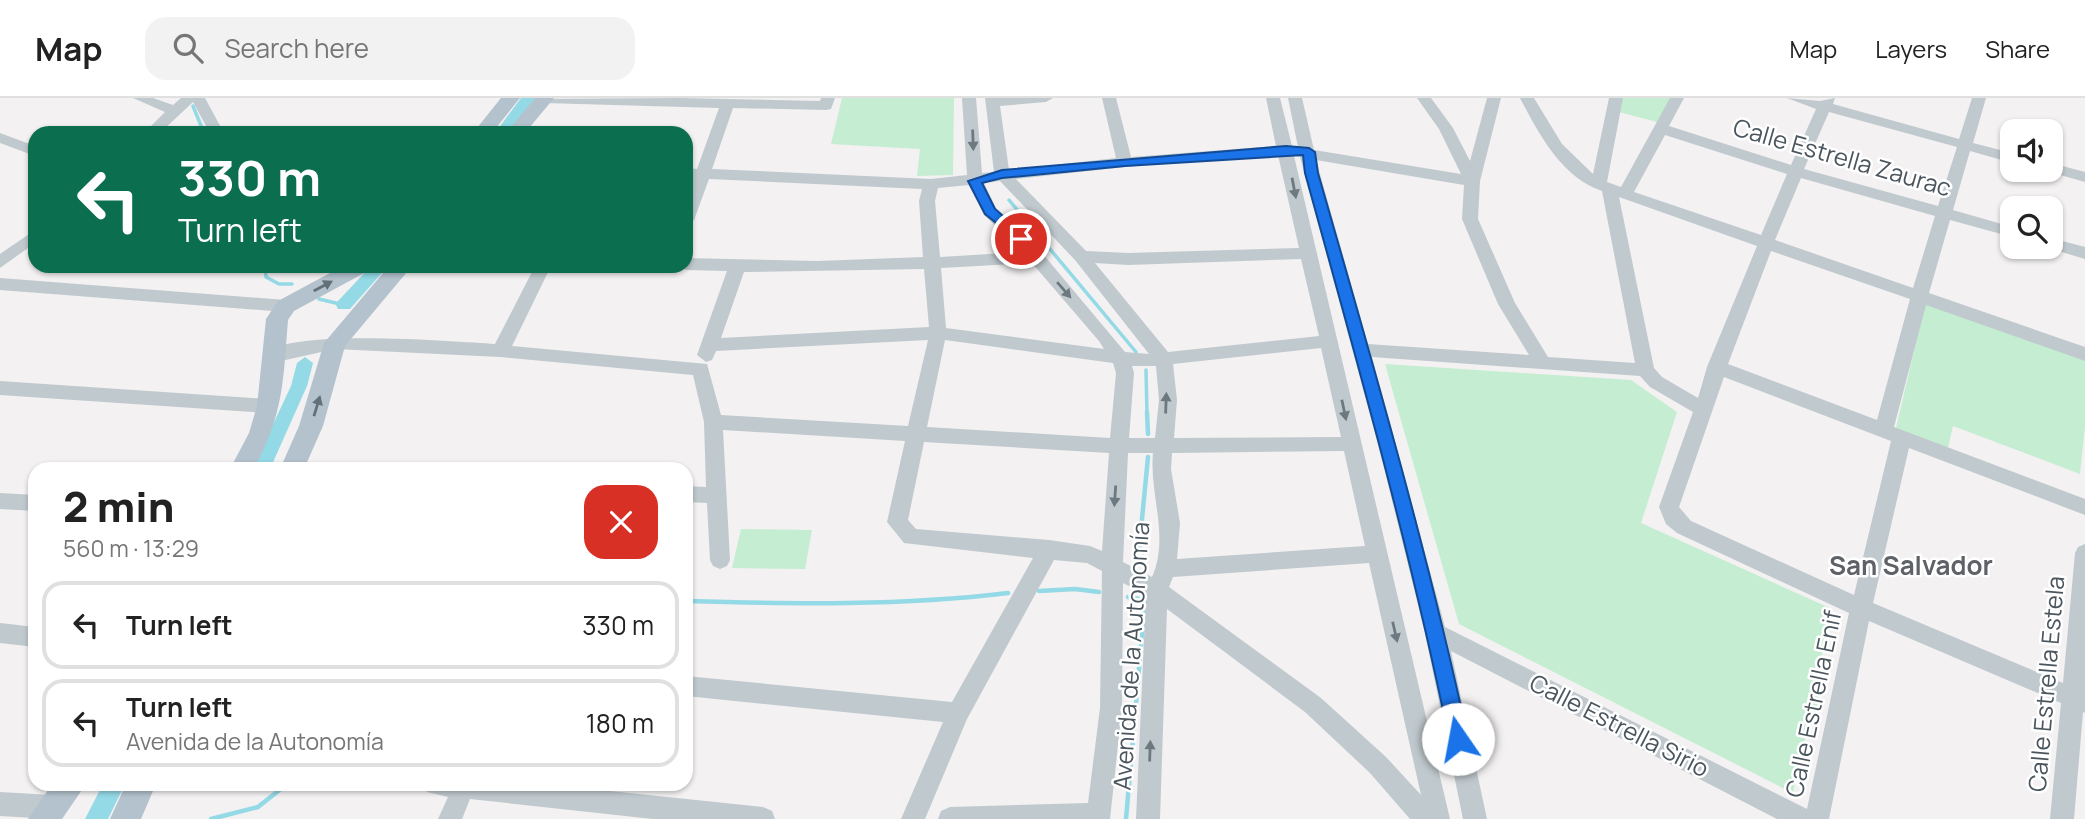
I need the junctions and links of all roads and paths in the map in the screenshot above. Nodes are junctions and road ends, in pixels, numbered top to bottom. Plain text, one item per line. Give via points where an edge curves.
1 (141, 98) edge
2 (188, 98) edge
3 (198, 98) edge
4 (511, 98) edge
5 (828, 98) edge
6 (969, 98) edge
7 (1046, 98) edge
8 (1109, 98) edge
9 (1273, 98) edge
10 (1295, 98) edge
11 (1494, 98) edge
12 (1527, 98) edge
13 (1616, 98) edge
14 (1677, 98) edge
15 (1794, 98) edge
16 (1979, 98) edge
17 (545, 99) edge
18 (1422, 99) edge
19 (993, 100) edge
20 (1826, 102) edge
21 (728, 103) junction
22 (175, 111) junction
23 (159, 126) edge
24 (213, 126) edge
25 (488, 126) edge
26 (521, 126) edge
27 (1659, 128) junction
28 (0, 138) edge
29 (1965, 145) junction
30 (28, 148) edge
31 (1286, 150) junction
32 (1309, 152) junction
33 (2000, 155) edge
34 (1125, 162) junction
35 (2063, 171) edge
36 (1797, 172) junction
37 (693, 173) edge
38 (705, 174) junction
39 (1002, 174) junction
40 (2085, 177) edge
41 (975, 181) junction
42 (1472, 181) junction
43 (931, 184) junction
44 (1611, 189) junction
45 (693, 203) edge
46 (1943, 213) junction
47 (2000, 229) edge
48 (28, 240) edge
49 (1765, 242) junction
50 (2063, 247) edge
51 (1306, 253) junction
52 (2085, 253) edge
53 (1081, 256) junction
54 (1037, 257) junction
55 (0, 262) edge
56 (934, 263) junction
57 (693, 264) edge
58 (737, 267) junction
59 (347, 273) edge
60 (395, 273) edge
61 (539, 273) edge
62 (0, 284) edge
63 (1919, 297) junction
64 (286, 306) junction
65 (938, 333) junction
66 (1328, 341) junction
67 (335, 343) junction
68 (710, 345) junction
69 (1362, 350) junction
70 (500, 351) junction
71 (2085, 354) edge
72 (272, 356) junction
73 (1121, 360) junction
74 (1164, 360) junction
75 (1542, 361) junction
76 (1716, 368) junction
77 (701, 369) junction
78 (1645, 370) junction
79 (0, 388) edge
80 (269, 405) junction
81 (1702, 409) junction
82 (713, 422) junction
83 (1893, 433) junction
84 (915, 435) junction
85 (1351, 444) junction
86 (1118, 446) junction
87 (1165, 447) junction
88 (246, 462) edge
89 (295, 462) edge
90 (693, 494) edge
91 (717, 495) junction
92 (0, 501) edge
93 (28, 503) edge
94 (2085, 507) edge
95 (1049, 549) junction
96 (2085, 553) edge
97 (1377, 554) junction
98 (720, 560) dead end
99 (1166, 569) junction
100 (1113, 570) junction
101 (1157, 590) junction
102 (1861, 608) junction
103 (0, 633) edge
104 (1436, 633) junction
105 (28, 636) edge
106 (693, 688) edge
107 (2079, 700) edge
108 (958, 713) junction
109 (65, 791) edge
110 (138, 791) edge
111 (462, 791) edge
112 (509, 791) edge
113 (0, 804) edge
114 (48, 813) edge
115 (1098, 817) edge
116 (125, 819) edge
117 (450, 819) edge
118 (763, 819) edge
119 (913, 819) edge
120 (950, 819) edge
121 (1148, 819) edge
122 (1426, 819) edge
123 (1438, 819) edge
124 (1475, 819) edge
125 (1802, 819) edge
126 (1817, 819) edge
127 (2062, 819) edge

1 - 22 street
2 - 22 street
3 - 24 street
4 - 25 main road
5 - 21 street via 826,106
6 -> 41 street
7 - 19 street
8 - 34 street
9 - 31 street
10 - 32 street
11 - 42 street
12 - 44 street via 1574,170
13 - 44 street via 1611,115
14 - 27 street
15 - 20 street
16 - 29 street, Calle Estrella Enif
17 - 21 street
17 - 26 main road
18 - 42 street via 1446,128
19 - 39 street
20 - 29 street
20 - 36 street
21 - 38 street
22 - 23 street
27 - 36 street, Calle Estrella Zaurac
27 - 44 street
28 - 30 street
29 - 33 street
29 - 46 street, Calle Estrella Enif
31 - 32 street
31 - 34 street
31 -> 51 street
32 - 42 street
32 - 69 street
34 - 39 street
35 - 40 street
36 - 46 street, Calle Estrella Zaurac
36 - 49 street
37 - 38 street
38 - 43 street
38 - 45 street
39 - 41 street
39 - 53 street
41 - 43 street
41 - 54 street via 990,211
42 - 75 street via 1470,219 1507,304
43 - 56 street via 927,201
44 - 49 street
44 - 78 street
46 - 47 street, Calle Estrella Zaurac
46 - 63 street, Calle Estrella Enif
48 - 55 street
49 - 63 street
49 - 76 street
50 - 52 street
51 - 53 street via 1128,259
51 - 66 street
53 - 74 street
54 - 56 street
54 -> 73 street
56 - 58 street
56 - 65 street
57 - 58 street
58 - 68 street
64 -> 59 main road
60 - 67 main road
61 - 70 street
62 - 64 street
63 - 71 street
63 - 83 street, Calle Estrella Enif
64 - 72 main road via 277,319
65 - 68 street
65 - 73 street
65 - 84 street
66 - 74 street
66 -> 85 street
67 - 70 street
67 - 72 street
89 -> 67 main road via 311,426
68 - 77 street
69 - 75 street
69 - 104 street
70 - 77 street
72 - 80 main road
73 - 74 street
73 - 86 street, Avenida de la Autonomía via 1125,373
87 -> 74 street, Avenida de la Autonomía via 1168,400
75 - 78 street
76 - 81 street
76 - 83 street
77 - 82 street
78 - 81 street via 1656,382
79 - 80 street
80 - 88 main road
81 - 102 street via 1670,507 1673,518
82 - 84 street
82 - 91 street
83 - 94 street
83 - 102 street, Calle Estrella Enif
84 - 86 street
84 - 95 street via 897,522 911,537
85 - 87 street
85 - 97 street
86 - 87 street
86 -> 100 street, Avenida de la Autonomía
87 - 99 street, Avenida de la Autonomía via 1161,469 1170,523
90 - 91 street
91 - 98 street
92 - 93 street
95 - 100 street via 1090,555
95 - 108 street
96 - 107 street, Calle Estrella Estela
97 - 99 street
97 -> 123 street
99 - 101 street, Avenida de la Autonomía
100 - 101 street
100 - 115 street, Avenida de la Autonomía via 1111,708
121 -> 101 street, Avenida de la Autonomía
101 - 122 street via 1312,705 1378,765
102 - 107 street
102 - 126 street, Calle Estrella Enif
103 - 105 street
104 - 124 street
104 - 125 street, Calle Estrella Sirio
106 - 108 street
107 - 127 street, Calle Estrella Estela
108 - 119 street
109 - 114 main road
110 - 116 main road
111 - 117 street
112 - 118 street
113 - 114 street
115 - 120 street

